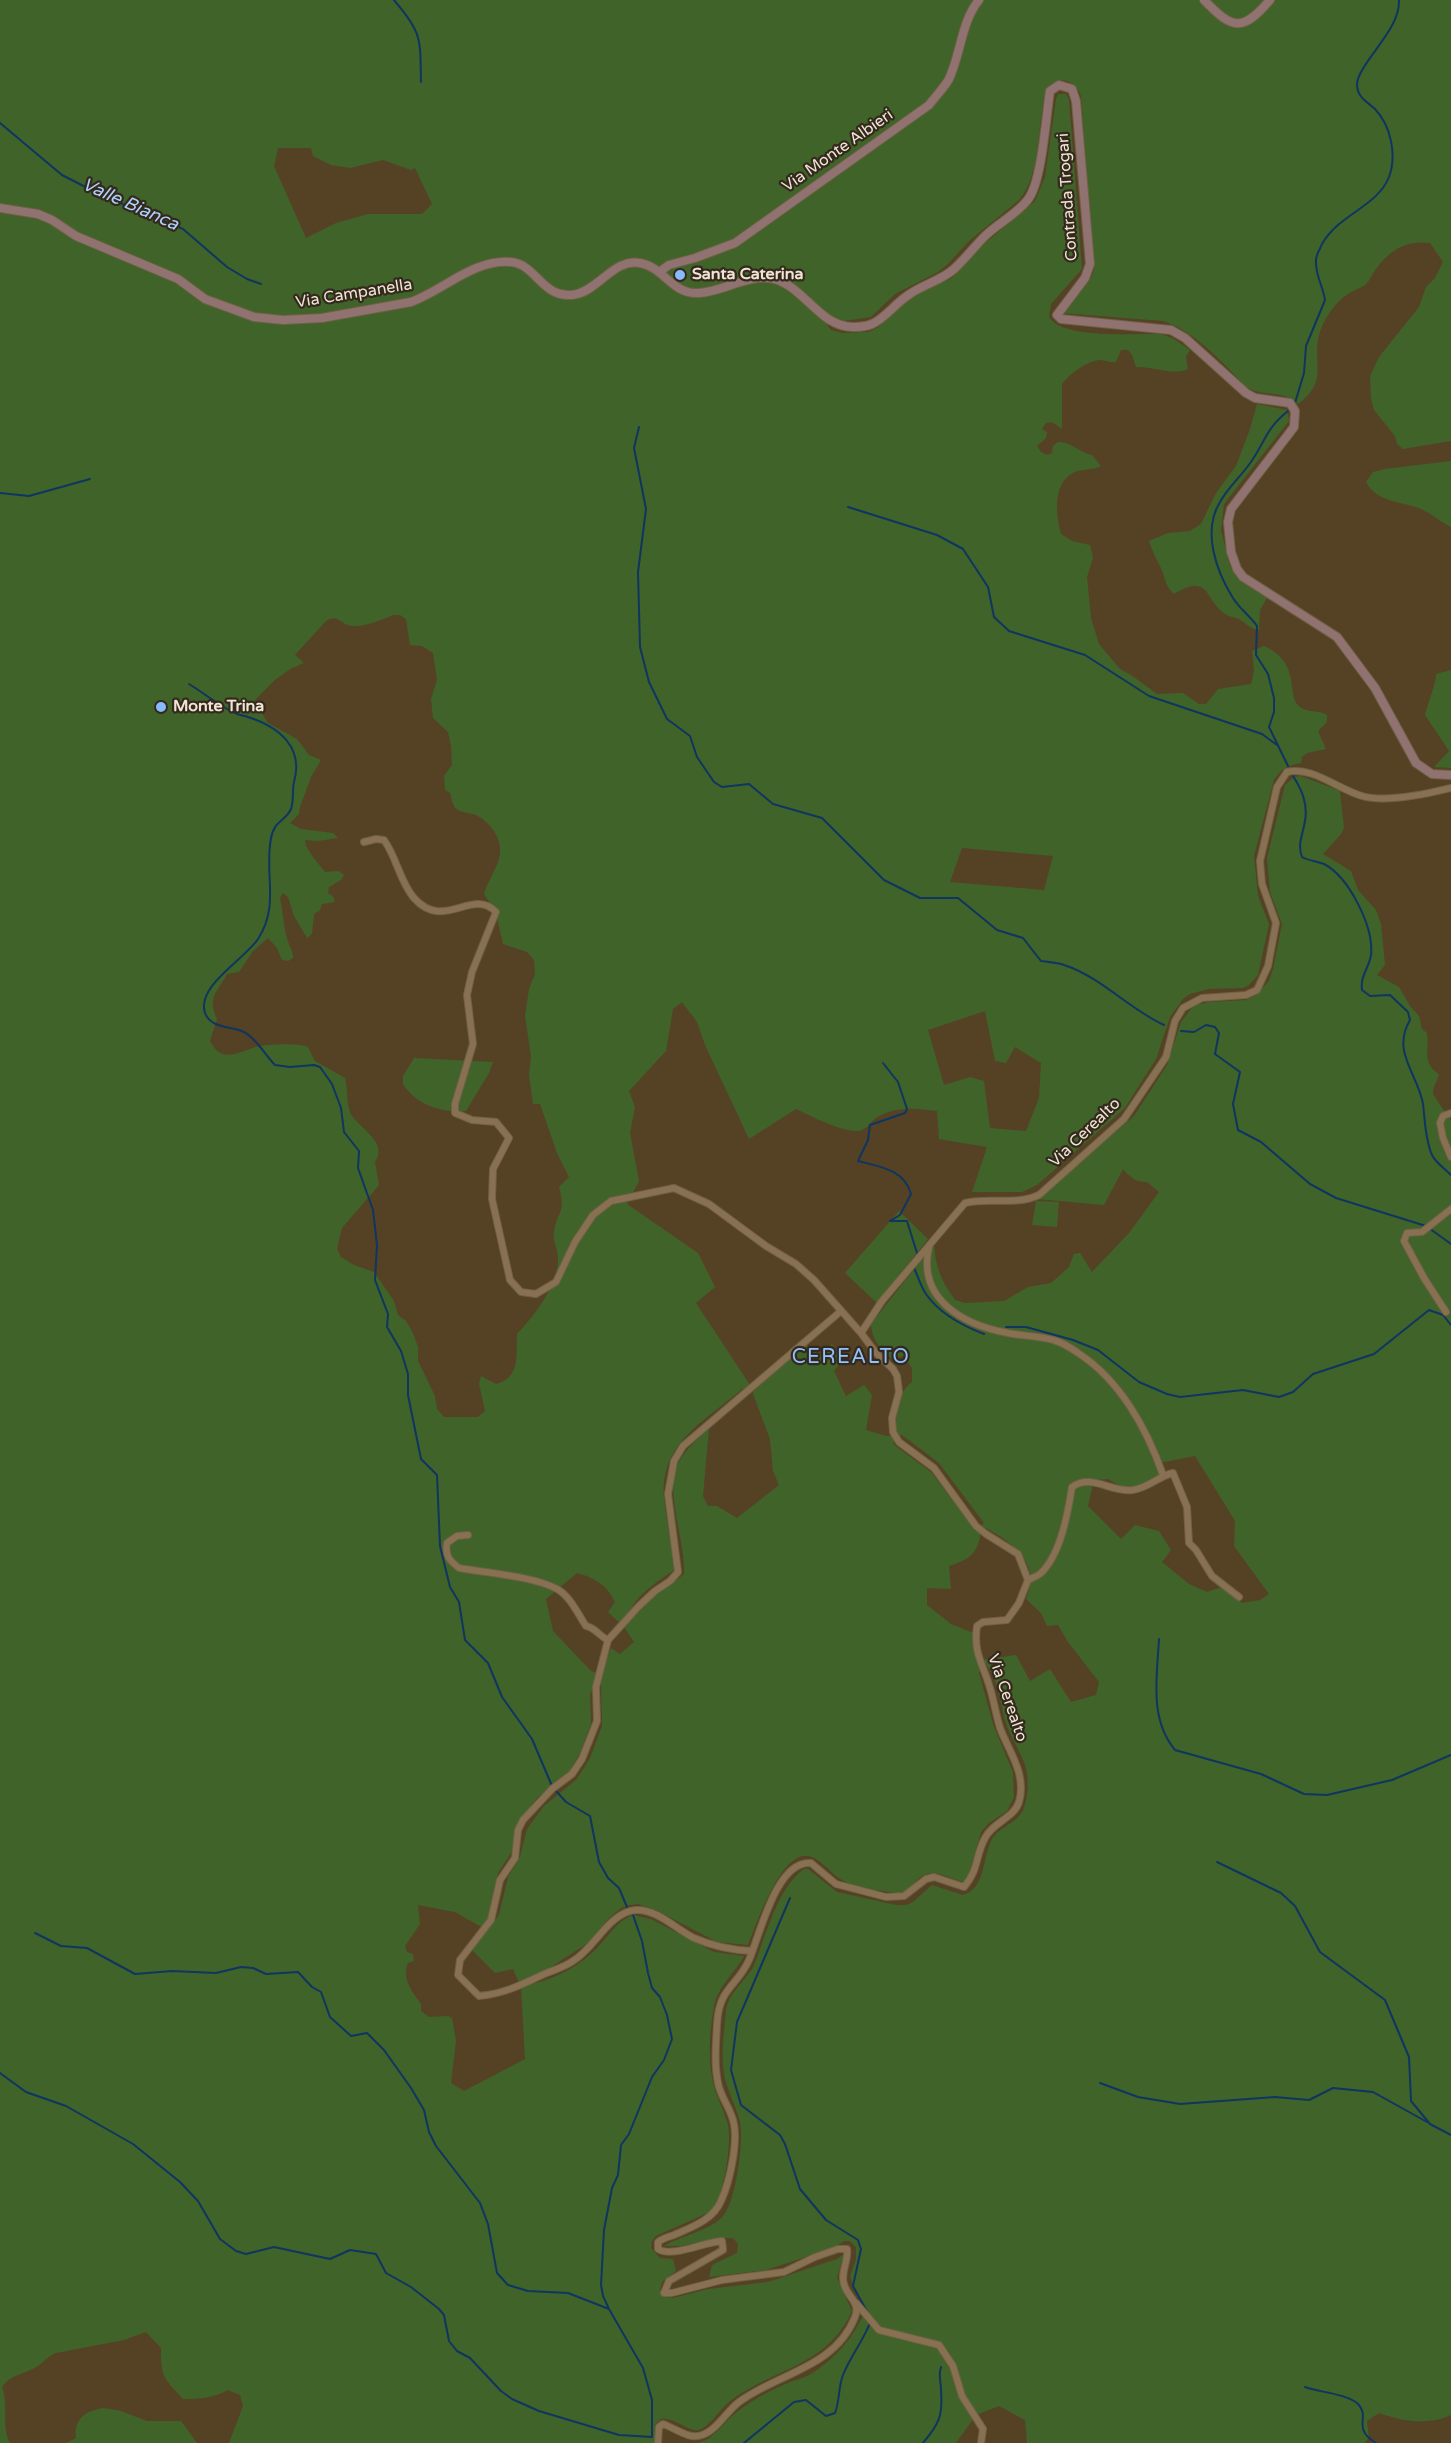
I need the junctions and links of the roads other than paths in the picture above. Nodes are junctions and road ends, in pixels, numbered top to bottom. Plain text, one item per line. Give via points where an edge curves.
1 (979, 0) edge
2 (1204, 0) edge
3 (1270, 0) edge
4 (0, 208) edge
5 (658, 272) junction
6 (699, 293) joint
7 (1451, 775) edge
8 (1451, 788) edge
9 (364, 842) dead end
10 (1451, 1113) edge
11 (1451, 1156) edge
12 (1451, 1209) edge
13 (930, 1243) junction
14 (841, 1311) junction
15 (1446, 1312) dead end
16 (861, 1333) junction
17 (1163, 1475) junction
18 (468, 1535) dead end
19 (1028, 1580) junction
20 (1239, 1597) dead end
21 (608, 1640) junction
22 (752, 1951) junction
23 (856, 2302) junction
24 (658, 2443) edge
25 (981, 2443) edge

1 - 5 street, Via Monte Albieri via 965,25 948,80 928,105 735,243 669,264
2 - 3 street via 1223,19 1238,24 1257,16
4 - 5 street, Via Campanella via 52,220 76,236 160,269 205,299 254,317 283,320 322,318 411,302 470,271 502,262 523,267 559,294 577,294 629,263 642,263
5 - 6 street, Via Campanella via 674,287
6 - 7 street, Contrada Trogari via 755,279 774,279 832,322 852,327 872,324 908,295 953,270 986,235 1029,199 1036,183 1050,91 1059,86 1072,89 1090,264 1085,278 1057,315 1061,319 1171,330 1246,393 1290,403 1296,411 1296,422 1231,509 1228,522 1234,562 1243,577 1337,637 1375,688 1416,763 1432,774
8 - 13 street, Via Cerealto via 1395,797 1364,797 1300,769 1287,772 1277,787 1260,861 1262,884 1276,923 1268,966 1257,990 1246,996 1202,998 1184,1008 1175,1021 1166,1057 1124,1119 1039,1195 1021,1201 965,1203
9 - 14 street via 384,840 415,900 445,913 477,903 496,912 467,995 473,1044 455,1113 472,1120 496,1122 509,1138 493,1169 492,1200 510,1280 521,1292 536,1294 556,1282 574,1242 593,1215 611,1202 674,1188 709,1204 796,1264
10 - 11 street via 1443,1116 1440,1123
12 - 15 street via 1422,1232 1407,1233 1404,1241
13 - 16 street, Via Cerealto
13 - 17 street via 927,1271 939,1299 949,1310 978,1326 1054,1340 1102,1371 1126,1401
14 - 16 street
14 - 21 street via 683,1446 674,1461 668,1494 678,1572
16 - 19 street via 897,1376 899,1392 892,1418 899,1442 934,1468 976,1526 1018,1554
17 - 19 street via 1132,1491 1089,1482 1072,1487 1066,1521 1053,1554 1041,1573
17 - 20 street via 1173,1473 1177,1480 1187,1507 1189,1543 1212,1576
18 - 21 street via 447,1543 445,1553 459,1568 556,1588 586,1626
19 - 22 street, Via Cerealto via 1007,1620 977,1626 977,1655 1020,1776 1019,1801 1013,1812 985,1837 974,1876 964,1887 934,1877 926,1879 899,1898 850,1890 836,1884 811,1863 796,1865 770,1905
21 - 22 street via 596,1687 597,1721 582,1760 523,1820 515,1858 500,1880 491,1920 460,1960 458,1975 479,1996 507,1992 574,1961 613,1921 639,1910 651,1912 709,1944
22 - 23 street via 724,1994 718,2014 718,2086 735,2131 726,2187 708,2219 658,2242 658,2249 663,2252 712,2241 722,2241 723,2250 669,2281 664,2293 784,2272 815,2257 847,2249 844,2284
23 - 24 street via 856,2315 849,2329 828,2353 756,2391 706,2433 689,2436 663,2424 659,2427
23 - 25 street via 879,2330 939,2345 953,2366 962,2396 983,2429

